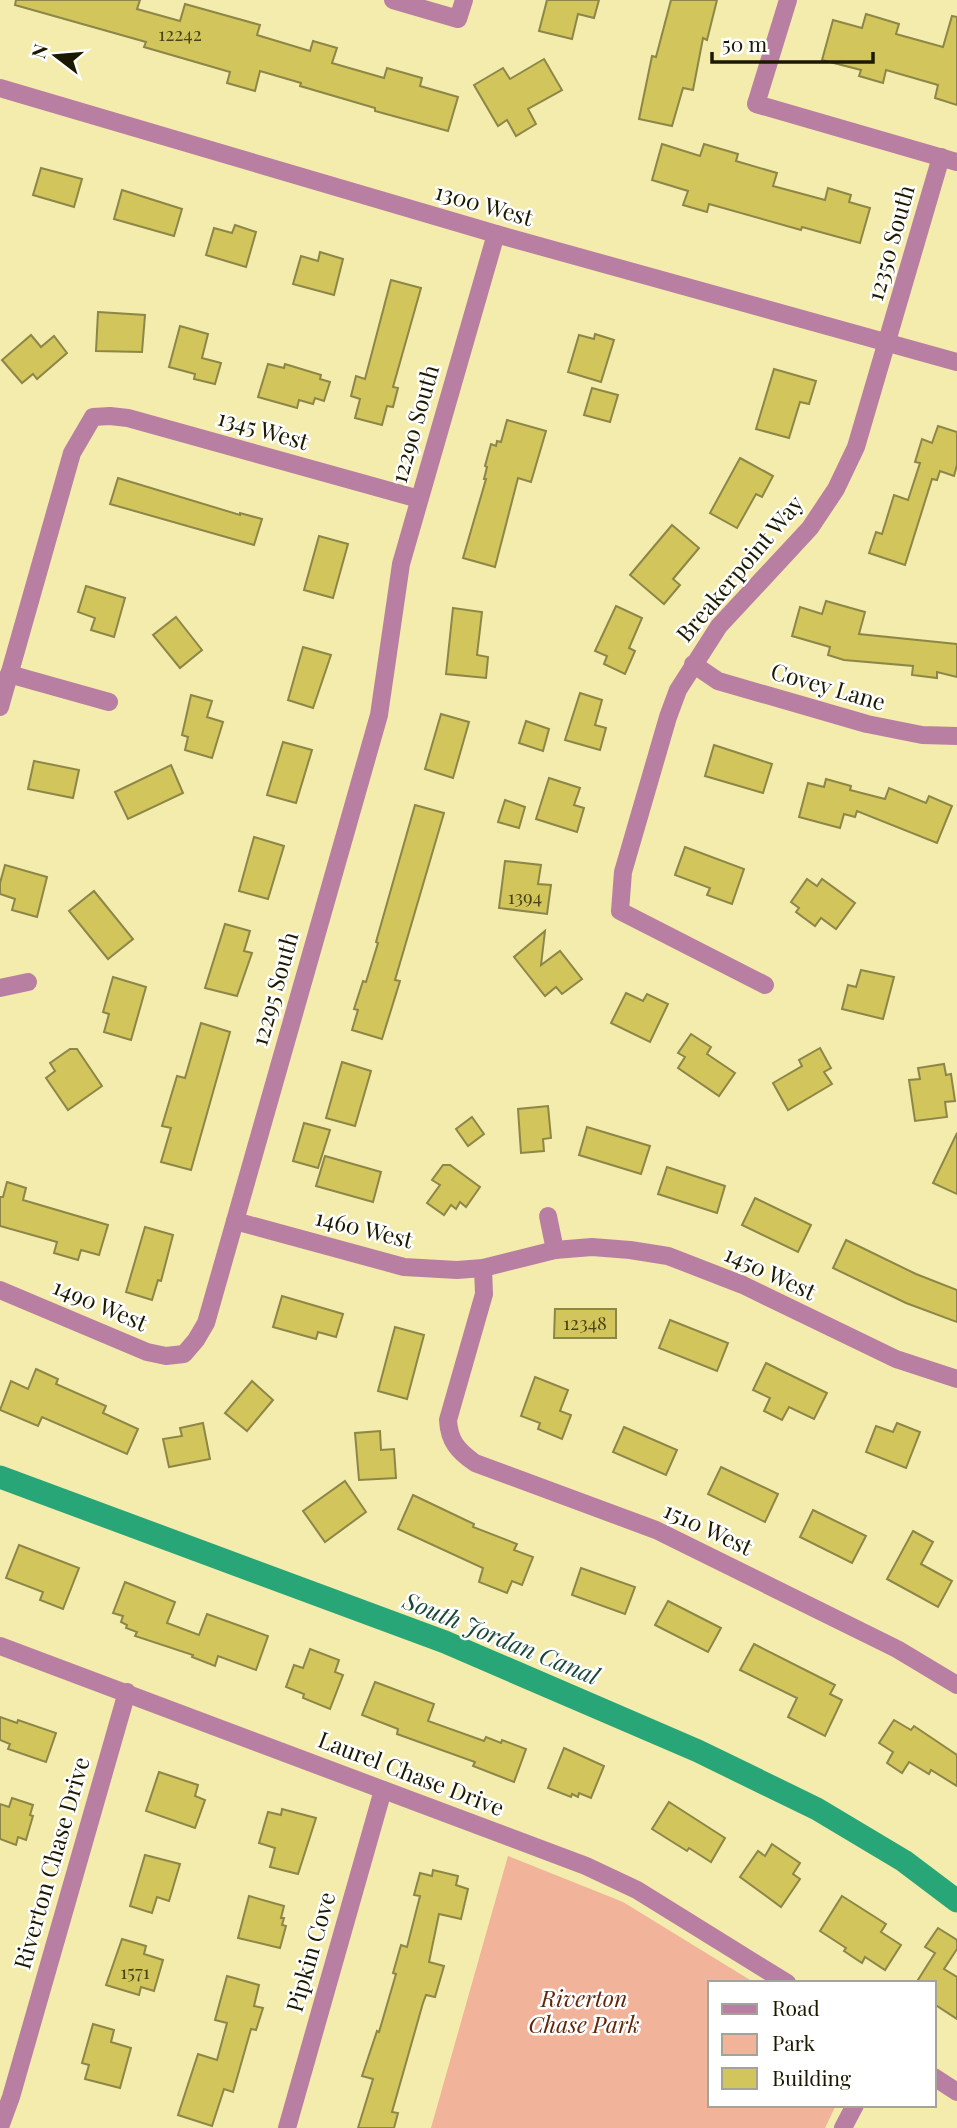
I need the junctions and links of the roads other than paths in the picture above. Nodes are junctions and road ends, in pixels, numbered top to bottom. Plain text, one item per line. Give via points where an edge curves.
1 (393, 0) edge
2 (464, 0) edge
3 (788, 0) edge
4 (0, 88) edge
5 (949, 160) edge
6 (496, 234) junction
7 (888, 342) junction
8 (957, 362) edge
9 (419, 499) junction
10 (390, 630) joint
11 (693, 664) junction
12 (9, 674) junction
13 (109, 702) dead end
14 (0, 707) edge
15 (957, 736) edge
16 (28, 982) dead end
17 (765, 985) dead end
18 (0, 988) edge
19 (548, 1216) dead end
20 (235, 1221) junction
21 (555, 1250) junction
22 (483, 1268) junction
23 (0, 1290) edge
24 (184, 1354) joint
25 (957, 1379) edge
26 (0, 1646) edge
27 (957, 1685) edge
28 (127, 1692) junction
29 (383, 1790) junction
30 (784, 1981) edge
31 (936, 2078) edge
32 (957, 2092) edge
33 (854, 2107) edge
34 (0, 2127) edge
35 (287, 2128) edge
36 (843, 2128) edge

1 - 2 street via 458,19
3 - 5 street via 756,104
4 - 6 street, 1300 West
5 - 7 street, 12350 South
6 - 7 street, 1300 West
6 - 9 street, 12290 South
7 - 8 street, 1300 West
7 - 11 street, Breakerpoint Way via 856,447 836,489 810,528 719,626
9 - 10 street, 12290 South via 401,564
9 - 12 street, 1345 West via 128,418 93,417 72,453
10 - 20 street, 12295 South via 379,715
11 - 15 street, Covey Lane via 718,681 867,724 922,735
11 - 17 street, Breakerpoint Way via 668,717 623,872 620,911
12 - 13 street
12 - 14 street
16 - 18 street
19 - 21 street
20 - 22 street, 1460 West via 404,1267
20 - 24 street, 12295 South via 206,1323
21 - 22 street, 1450 West
21 - 25 street, 1450 West via 592,1247 668,1256 743,1285 895,1359
22 - 27 street, 1510 West via 484,1294 448,1420 453,1443 463,1455 667,1535 897,1649
23 - 24 street, 1490 West via 147,1352
26 - 28 street, Laurel Chase Drive
28 - 29 street, Laurel Chase Drive
28 - 34 street, Riverton Chase Drive
29 - 30 street, Laurel Chase Drive via 626,1885
29 - 35 street, Pipkin Cove
31 - 32 street
33 - 36 street

